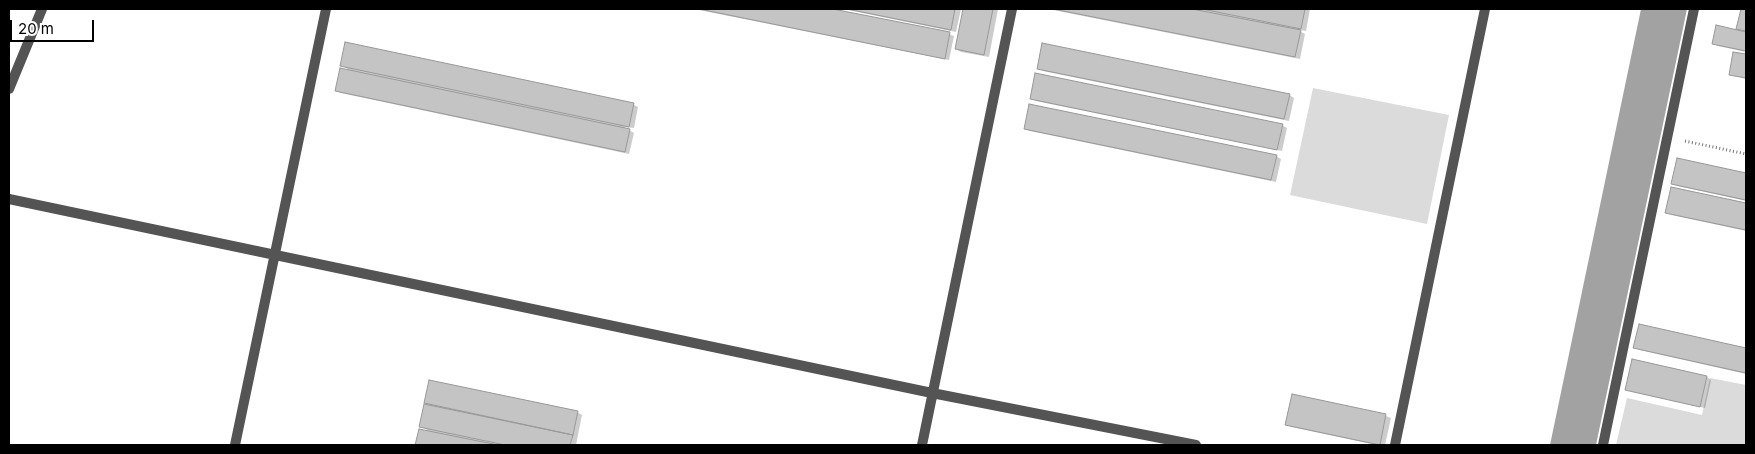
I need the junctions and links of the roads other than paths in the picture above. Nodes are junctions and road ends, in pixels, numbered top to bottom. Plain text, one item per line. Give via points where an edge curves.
1 (42, 9) edge
2 (326, 9) edge
3 (1012, 9) edge
4 (1485, 9) edge
5 (1694, 9) edge
6 (9, 89) edge
7 (9, 199) edge
8 (275, 256) junction
9 (932, 393) junction
10 (235, 445) edge
11 (922, 445) edge
12 (1196, 445) edge
13 (1395, 445) edge
14 (1603, 445) edge

1 - 6 street
2 - 8 street
3 - 9 street
4 - 13 street
5 - 14 street
7 - 8 street
8 - 9 street
8 - 10 street
9 - 11 street
9 - 12 street

